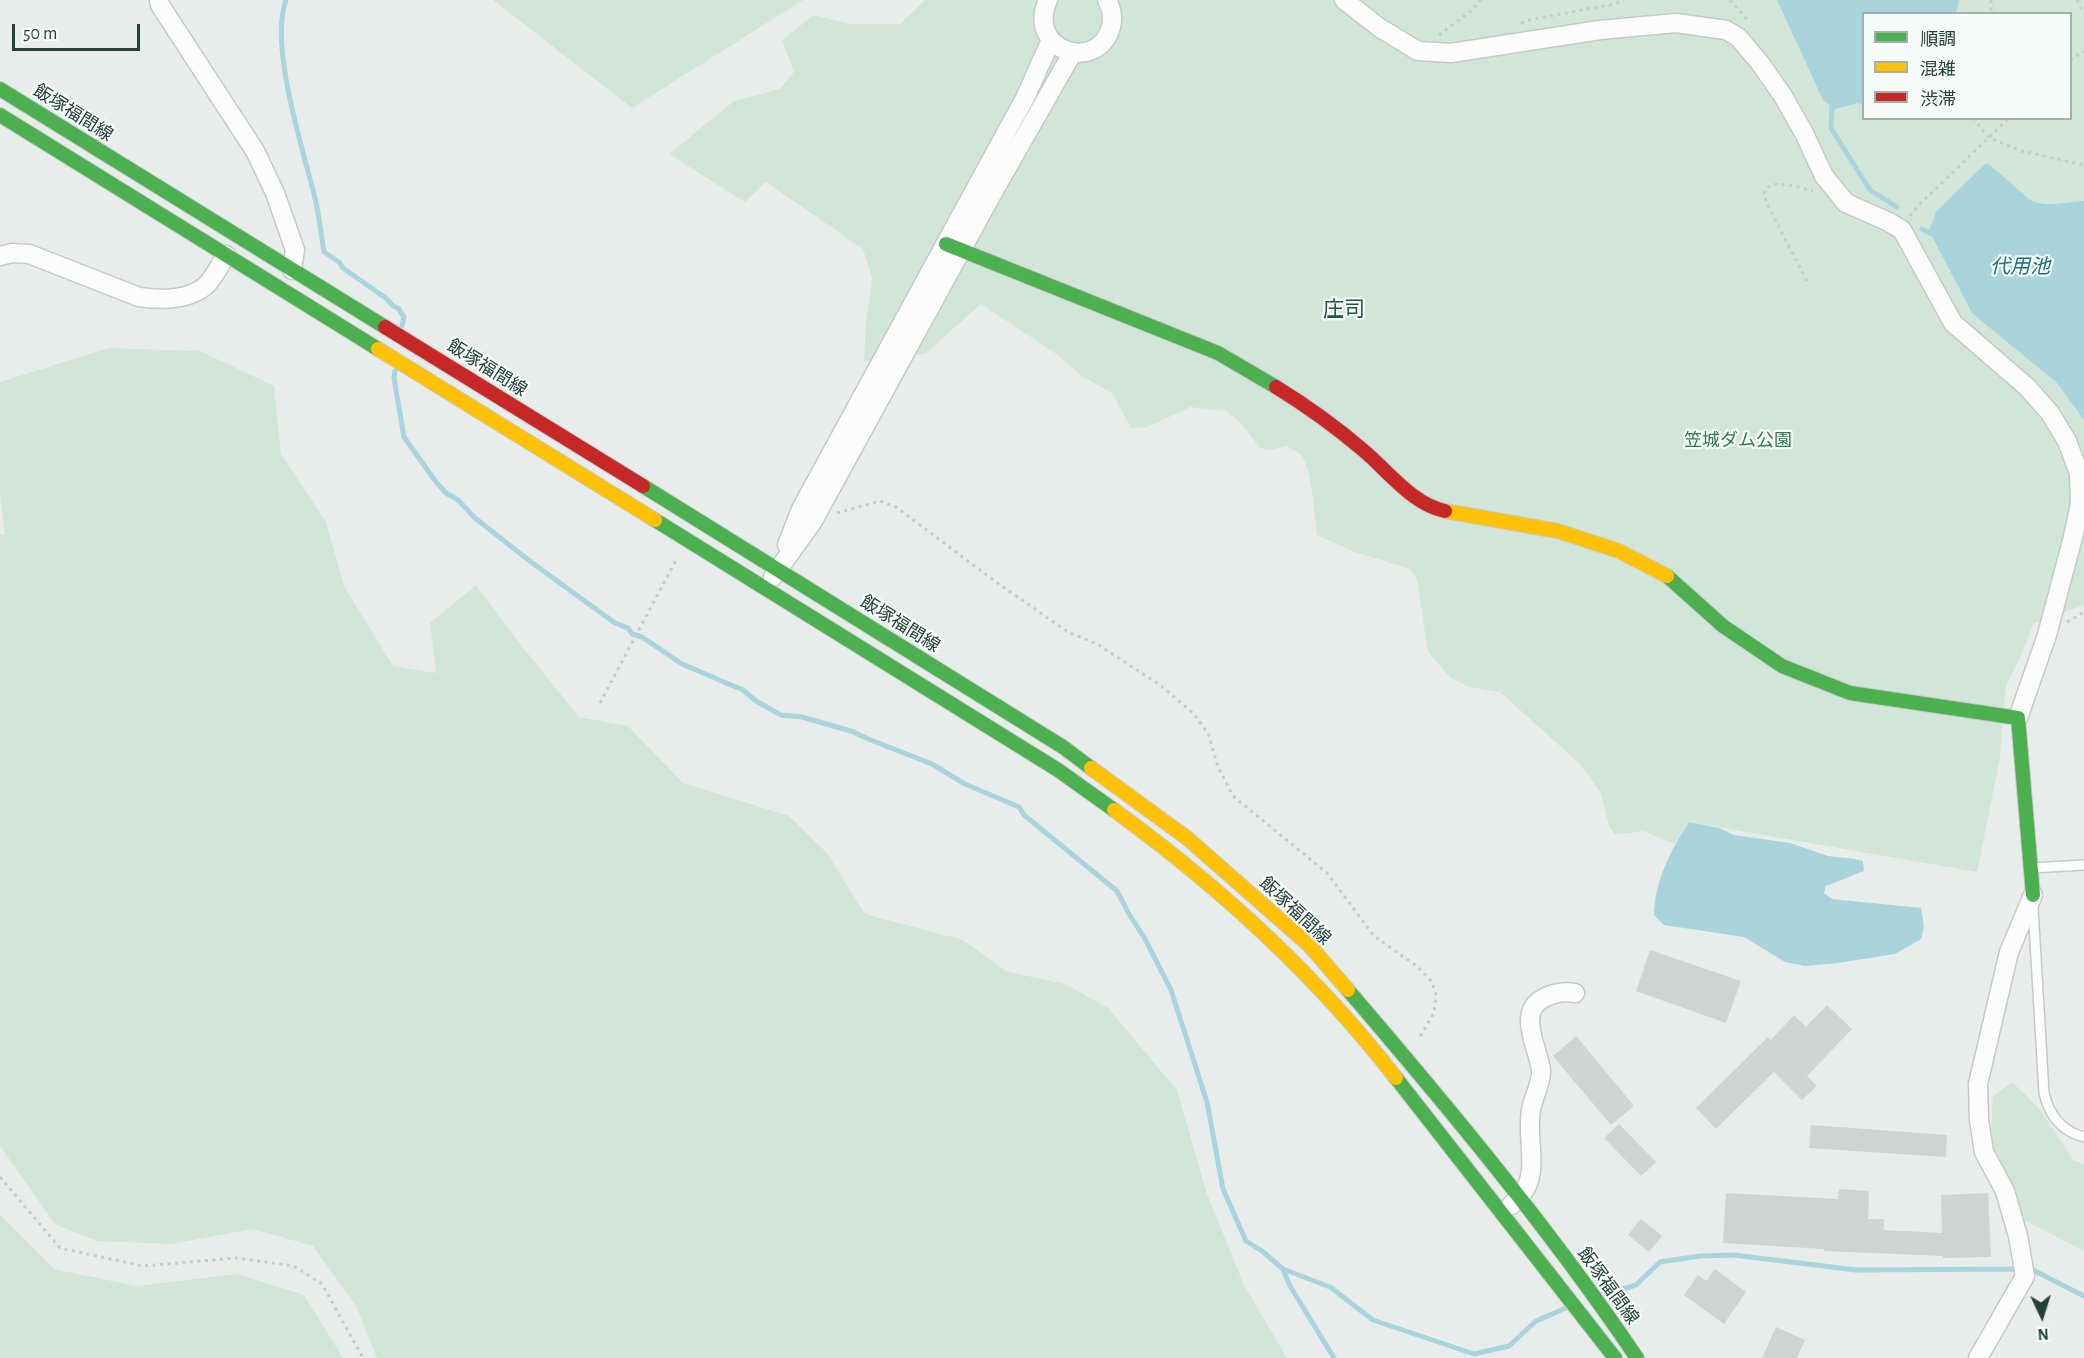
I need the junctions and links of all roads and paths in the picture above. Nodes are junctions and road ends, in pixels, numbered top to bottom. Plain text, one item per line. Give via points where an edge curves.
1 (159, 0) edge
2 (1048, 0) edge
3 (1107, 0) edge
4 (1344, 0) edge
5 (1481, 0) edge
6 (2077, 0) edge
7 (2084, 14) edge
8 (1050, 40) junction
9 (1418, 51) junction
10 (1073, 52) junction
11 (0, 89) edge
12 (0, 115) edge
13 (1975, 120) edge
14 (2007, 120) edge
15 (1989, 138) junction
16 (2084, 165) edge
17 (1842, 197) junction
18 (1902, 230) junction
19 (954, 247) junction
20 (226, 255) junction
21 (0, 256) edge
22 (292, 270) junction
23 (1806, 281) dead end
24 (813, 521) junction
25 (686, 540) junction
26 (778, 569) junction
27 (766, 589) junction
28 (600, 703) dead end
29 (2018, 718) junction
30 (2084, 866) edge
31 (2030, 868) junction
32 (2032, 895) junction
33 (1575, 993) dead end
34 (1407, 1060) junction
35 (2083, 1136) edge
36 (0, 1177) edge
37 (1519, 1199) junction
38 (1502, 1212) junction
39 (363, 1358) edge
40 (1615, 1358) edge
41 (1637, 1358) edge
42 (1978, 1358) edge

1 - 22 street via 255,151 295,250
2 - 8 street via 1042,20
3 - 10 street via 1112,14 1109,33 1096,48
4 - 9 street
5 - 9 path
6 - 7 path
8 - 10 street
8 - 19 street
9 - 17 street via 1451,53 1676,23 1726,30 1738,37 1760,63 1804,133 1824,176
10 - 19 street
11 - 22 main road, 飯塚福間線
12 - 20 main road, 飯塚福間線
13 - 15 path
14 - 15 path
15 - 16 path via 2022,151
15 - 18 path via 1917,207
17 - 18 street via 1846,203
17 - 23 path via 1777,184 1765,189 1764,199
18 - 29 street via 1953,323 2027,387 2050,414 2067,441 2079,473 2080,504 2073,537
19 - 24 street
19 - 26 street via 911,304 801,509
19 - 29 main road via 1218,353 1302,403 1362,449 1409,492 1436,509 1558,531 1619,551 1666,575 1723,626 1782,666 1850,693
20 - 21 street via 204,287 182,297 157,300 139,297 29,254
20 - 25 main road, 飯塚福間線
22 - 26 main road, 飯塚福間線
24 - 26 street
24 - 34 path via 880,501 896,507 1068,632 1097,644 1193,712 1208,733 1218,767 1233,796 1327,873 1374,936 1418,967 1432,982 1436,995 1434,1013
25 - 27 main road, 飯塚福間線
25 - 28 path
26 - 27 street
26 - 34 main road, 飯塚福間線 via 1062,747 1188,838 1309,945
27 - 38 main road, 飯塚福間線 via 1058,770 1198,874 1341,1012
29 - 31 main road
30 - 31 lane
31 - 32 main road
32 - 35 lane via 2044,1093 2047,1106 2062,1127
32 - 42 street via 2009,952 1978,1084 1984,1152 2005,1191 2025,1276
33 - 37 street via 1562,991 1546,996 1531,1012 1541,1072 1531,1110 1530,1183
34 - 37 main road, 飯塚福間線
36 - 39 path via 60,1248 143,1266 236,1258 294,1266 322,1284
37 - 38 street
37 - 41 main road, 飯塚福間線
38 - 40 main road, 飯塚福間線

